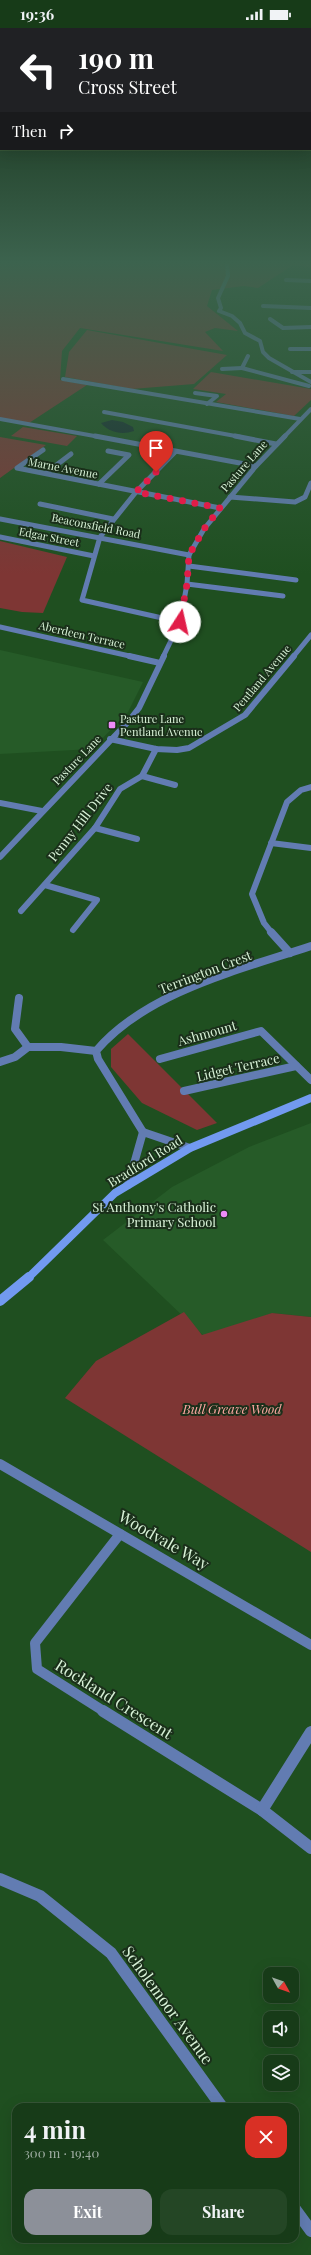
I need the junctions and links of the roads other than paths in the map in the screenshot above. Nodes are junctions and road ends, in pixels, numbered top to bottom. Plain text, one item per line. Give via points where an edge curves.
1 (282, 366) edge
2 (242, 368) joint
3 (222, 369) dead end
4 (291, 372) junction
5 (311, 372) edge
6 (62, 379) dead end
7 (311, 382) edge
8 (311, 387) edge
9 (195, 393) dead end
10 (207, 404) junction
11 (311, 409) edge
12 (104, 412) dead end
13 (0, 419) edge
14 (300, 419) junction
15 (276, 444) junction
16 (44, 450) dead end
17 (108, 451) dead end
18 (175, 452) junction
19 (70, 454) dead end
20 (256, 466) junction
21 (46, 473) junction
22 (311, 483) edge
23 (99, 484) junction
24 (136, 492) junction
25 (230, 497) junction
26 (40, 504) dead end
27 (220, 508) junction
28 (0, 519) edge
29 (113, 519) junction
30 (100, 536) junction
31 (0, 537) edge
32 (189, 555) junction
33 (94, 556) junction
34 (189, 566) junction
35 (296, 580) dead end
36 (187, 584) junction
37 (283, 596) dead end
38 (180, 622) junction
39 (0, 627) edge
40 (311, 635) edge
41 (160, 662) junction
42 (110, 739) junction
43 (156, 749) junction
44 (142, 776) junction
45 (175, 785) dead end
46 (311, 786) edge
47 (0, 803) edge
48 (42, 810) junction
49 (95, 828) junction
50 (137, 839) dead end
51 (271, 842) junction
52 (311, 848) edge
53 (0, 857) edge
54 (45, 885) junction
55 (21, 912) dead end
56 (73, 930) dead end
57 (311, 946) edge
58 (290, 953) junction
59 (19, 998) dead end
60 (261, 1031) joint
61 (28, 1047) junction
62 (96, 1051) junction
63 (160, 1059) dead end
64 (0, 1062) edge
65 (296, 1066) junction
66 (311, 1080) edge
67 (184, 1091) dead end
68 (311, 1098) edge
69 (143, 1132) junction
70 (190, 1148) junction
71 (128, 1185) junction
72 (0, 1301) edge
73 (2, 1468) edge
74 (120, 1534) junction
75 (311, 1645) edge
76 (311, 1732) edge
77 (262, 1810) junction
78 (311, 1848) edge
79 (0, 1879) edge
80 (219, 2103) edge
81 (299, 2214) edge
82 (311, 2231) edge

1 - 4 street
2 - 3 street
2 - 8 street
4 - 5 street
4 - 7 street
6 - 10 street
9 - 10 street via 217,396
10 - 14 street
11 - 14 street, Pasture Lane
12 - 15 street
13 - 18 street
14 - 15 street, Pasture Lane
15 - 20 street, Pasture Lane
16 - 21 street, Marne Avenue via 17,468
17 - 23 street via 129,455
18 - 20 street
18 - 24 street
19 - 21 street
20 - 25 street, Pasture Lane
21 - 23 street, Marne Avenue
22 - 25 street via 305,497 296,502
23 - 24 street, Marne Avenue
24 - 27 street, Marne Avenue
24 - 29 street
25 - 27 street, Pasture Lane
26 - 29 street
27 - 32 street, Pasture Lane
28 - 30 street, Beaconsfield Road
29 - 30 street
30 - 32 street, Beaconsfield Road
30 - 33 street
31 - 33 street, Edgar Street
32 - 34 street, Pasture Lane
33 - 38 street via 82,600
34 - 35 street
34 - 36 street, Pasture Lane
36 - 37 street
36 - 38 street, Pasture Lane
38 - 41 street, Pasture Lane
39 - 41 street, Aberdeen Terrace
40 - 43 street, Pentland Avenue via 245,715 189,748
41 - 42 street, Pasture Lane via 139,708
42 - 43 street, Pentland Avenue
42 - 48 street, Pasture Lane
43 - 44 street
44 - 45 street
44 - 49 street, Penny Hill Drive via 120,789
46 - 51 street via 301,790 287,802
47 - 48 street
48 - 53 street, Pasture Lane
49 - 50 street
49 - 54 street, Penny Hill Drive
51 - 52 street
51 - 58 street via 252,894 264,923
54 - 55 street, Penny Hill Drive
54 - 56 street via 97,900
57 - 58 street, Terrington Crest
58 - 62 street, Terrington Crest via 173,994 123,1023
59 - 61 street via 15,1029
60 - 63 street, Ashmount
60 - 65 street, Lidget Terrace
61 - 62 street
61 - 64 street via 15,1057
62 - 69 street via 98,1059
65 - 66 street, Lidget Terrace
65 - 67 street, Lidget Terrace
68 - 70 street, Bradford Road
69 - 70 street
69 - 71 street
70 - 71 street, Bradford Road
71 - 72 street, Bradford Road via 115,1193 37,1271
73 - 74 street, Woodvale Way
74 - 75 street, Woodvale Way
74 - 77 street, Rockland Crescent via 35,1643 36,1669
76 - 77 street
77 - 78 street, Rockland Crescent
79 - 80 street, Scholemoor Avenue via 40,1896 111,1953
81 - 82 street

